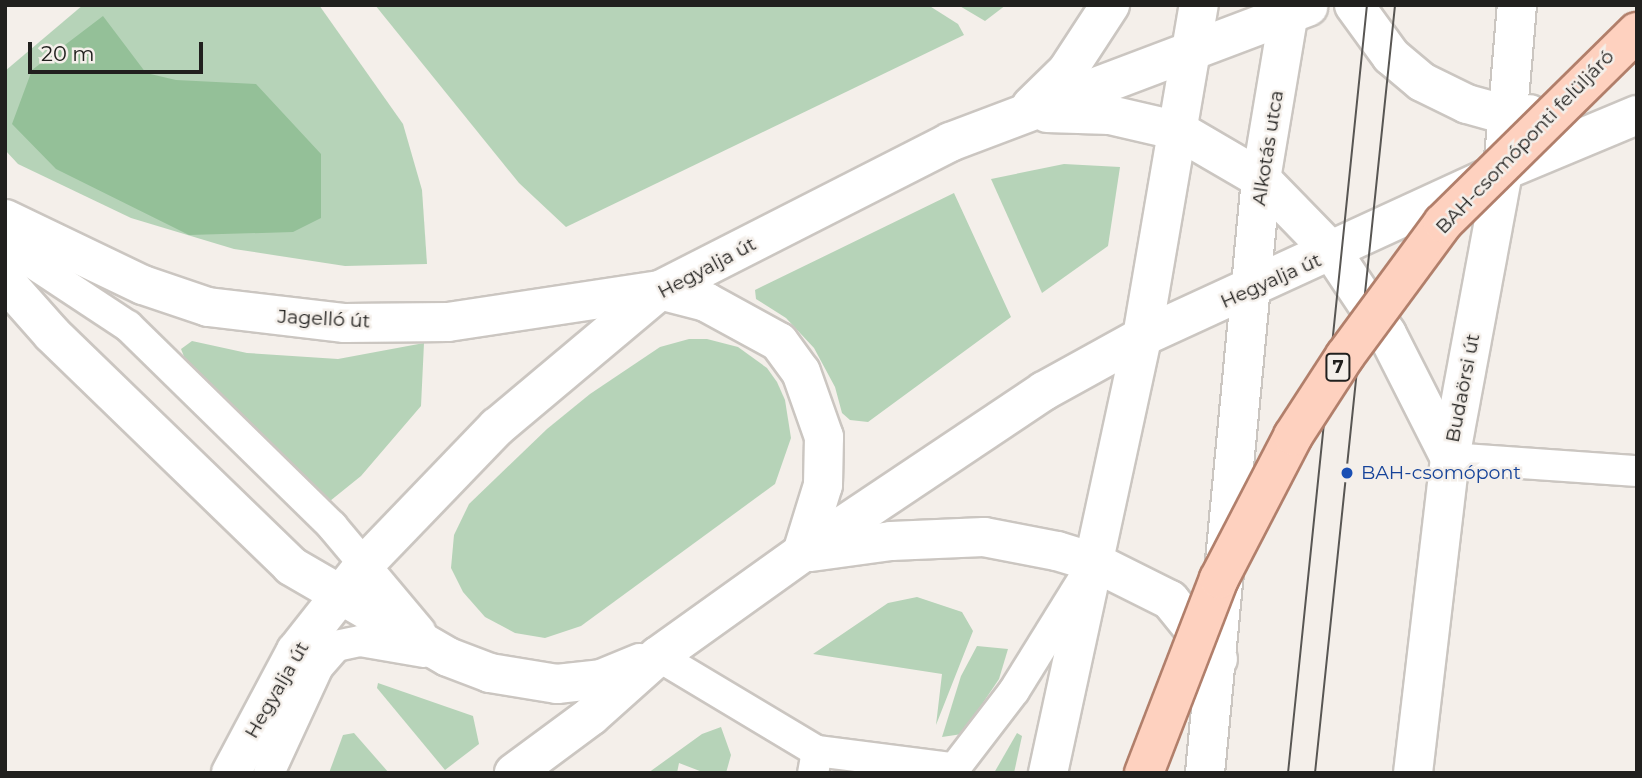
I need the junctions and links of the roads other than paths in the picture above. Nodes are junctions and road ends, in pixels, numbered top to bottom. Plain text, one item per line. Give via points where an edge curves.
1 (1110, 5) edge
2 (1199, 5) edge
3 (1354, 5) edge
4 (1517, 5) edge
5 (1297, 9) edge
6 (1637, 32) edge
7 (1190, 53) junction
8 (1637, 103) edge
9 (1025, 112) junction
10 (1507, 115) junction
11 (1637, 115) edge
12 (1179, 131) junction
13 (1503, 171) junction
14 (1261, 179) junction
15 (5, 219) edge
16 (5, 245) edge
17 (1333, 253) junction
18 (5, 281) edge
19 (660, 290) junction
20 (1249, 291) junction
21 (1142, 337) junction
22 (1450, 458) junction
23 (1637, 471) edge
24 (802, 553) junction
25 (1094, 562) junction
26 (352, 579) junction
27 (659, 656) junction
28 (448, 657) junction
29 (1218, 659) junction
30 (815, 762) edge
31 (951, 770) edge
32 (231, 773) edge
33 (269, 773) edge
34 (514, 773) edge
35 (1048, 773) edge
36 (1144, 773) edge
37 (1205, 773) edge
38 (1413, 773) edge

1 - 9 main road via 1067,71
2 - 7 main road
3 - 10 main road via 1391,55 1422,82 1467,104
4 - 10 main road
5 - 7 main road, Hegyalja út
5 - 14 main road, Alkotás utca
6 - 36 main road, BAH-csomóponti felüljáró / 7, bridge via 1443,223 1345,356 1293,436 1219,579
7 - 9 main road, Hegyalja út
7 - 12 main road
8 - 10 main road
9 - 12 main road via 1110,115
9 - 19 main road, Hegyalja út via 950,142
10 - 13 main road
11 - 13 main road, Hegyalja út
12 - 14 main road
12 - 21 main road
13 - 17 main road, Hegyalja út
13 - 22 main road, Budaörsi út
14 - 17 main road
14 - 20 main road, Alkotás utca
15 - 19 main road, Jagelló út via 143,285 208,307 268,316 345,323 448,321
16 - 26 lane via 128,326 332,526
17 - 20 main road, Hegyalja út
17 - 22 main road via 1387,334
18 - 26 main road via 52,334 291,565
19 - 24 main road via 706,302 779,342 802,372 824,437 823,485
19 - 26 main road, Hegyalja út via 497,427
20 - 21 main road, Hegyalja út
20 - 29 main road
21 - 24 main road, Hegyalja út via 1044,391
21 - 25 main road
22 - 23 lane
22 - 38 main road, Budaörsi út
24 - 25 main road via 891,541 984,537
24 - 27 main road, Hegyalja út
25 - 29 main road via 1170,600
25 - 31 lane via 1014,691
25 - 35 main road
26 - 28 main road
26 - 32 main road, Hegyalja út via 296,651
27 - 28 main road via 601,679 557,684 490,673
27 - 30 lane
27 - 34 main road, Hegyalja út via 591,716
28 - 33 lane, Hegyalja út via 384,643 360,641 337,646 318,667
29 - 37 main road
30 - 31 lane

